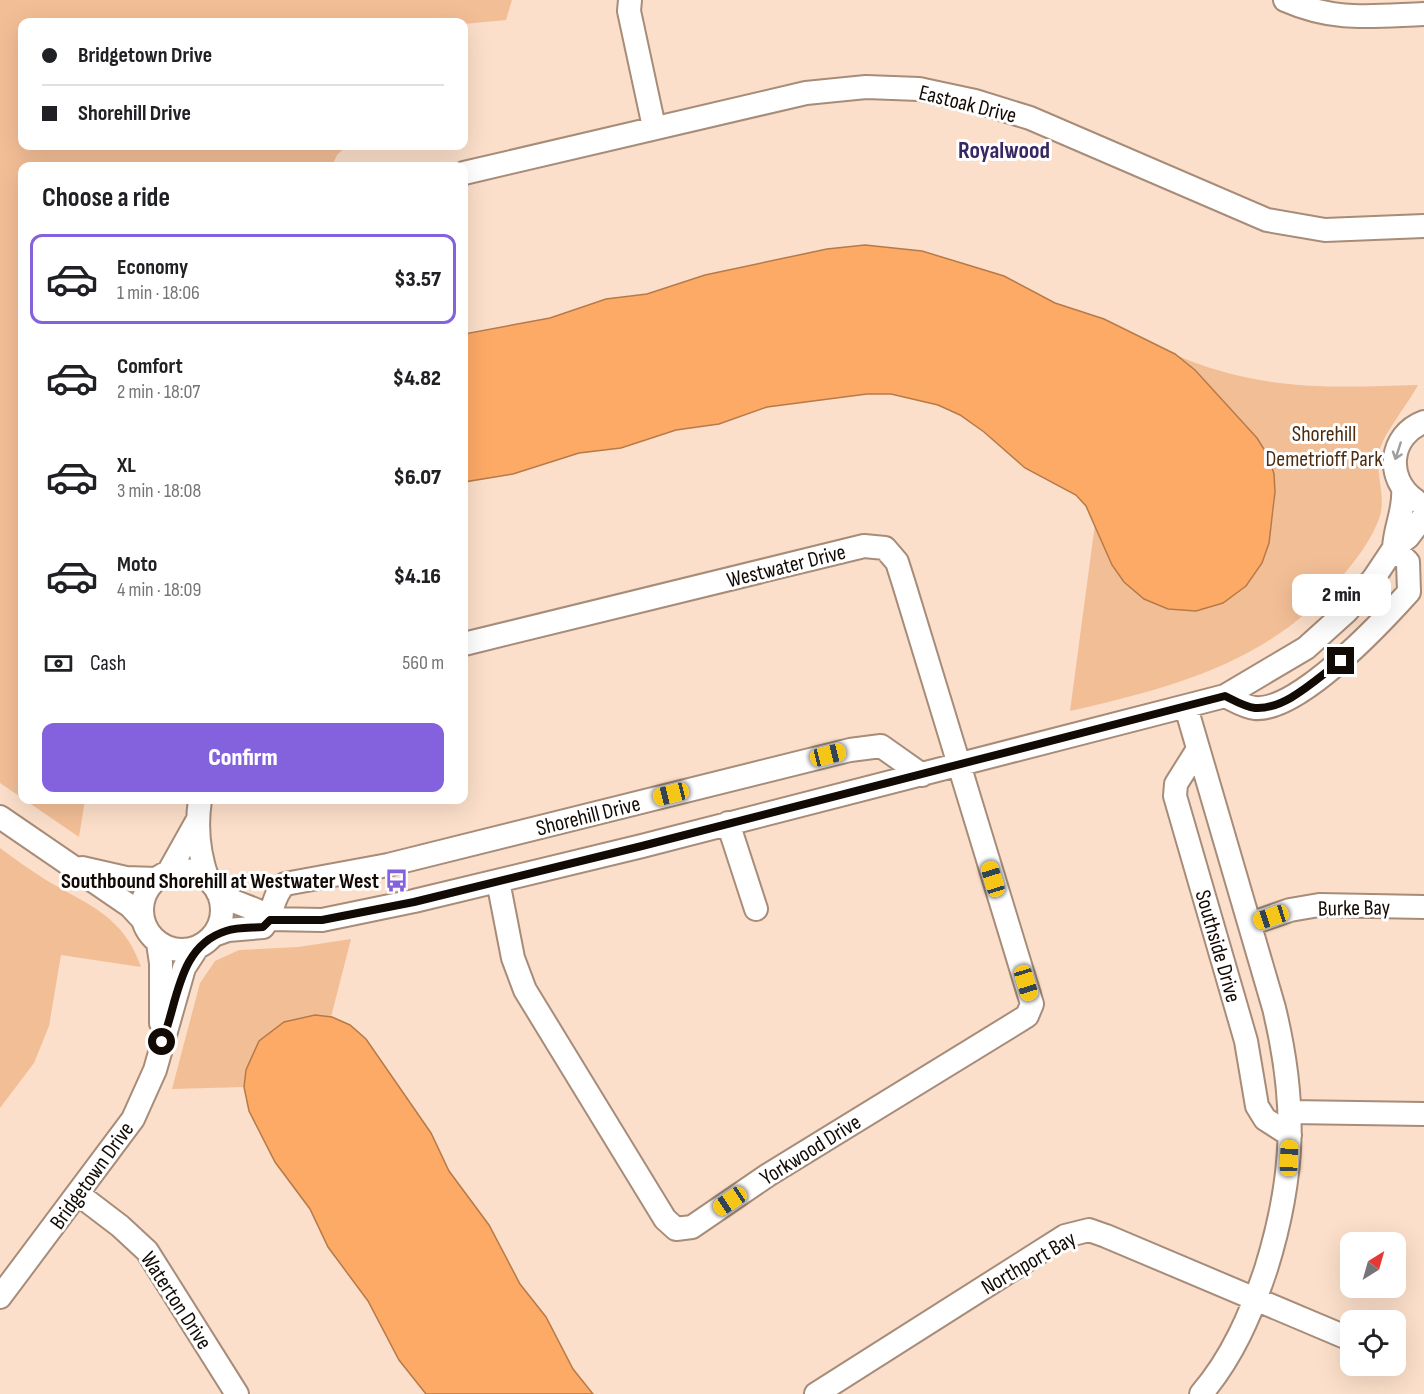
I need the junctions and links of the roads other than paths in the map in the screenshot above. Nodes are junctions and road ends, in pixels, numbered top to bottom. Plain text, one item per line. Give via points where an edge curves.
1 (630, 0) edge
2 (1285, 0) edge
3 (1424, 14) edge
4 (654, 127) junction
5 (468, 173) edge
6 (1424, 226) edge
7 (1424, 422) edge
8 (1403, 489) junction
9 (1424, 504) edge
10 (1424, 516) edge
11 (1394, 548) junction
12 (468, 643) edge
13 (1225, 696) junction
14 (1186, 707) junction
15 (1198, 749) junction
16 (958, 765) junction
17 (922, 775) junction
18 (198, 810) edge
19 (0, 817) edge
20 (728, 823) junction
21 (74, 867) junction
22 (163, 875) junction
23 (498, 881) junction
24 (213, 886) junction
25 (1424, 907) edge
26 (756, 909) dead end
27 (143, 920) junction
28 (270, 920) junction
29 (1250, 924) junction
30 (206, 942) junction
31 (158, 944) junction
32 (162, 1042) junction
33 (1290, 1112) junction
34 (1424, 1114) edge
35 (1290, 1135) junction
36 (78, 1194) junction
37 (0, 1297) edge
38 (1256, 1299) junction
39 (1340, 1335) edge
40 (237, 1394) edge
41 (816, 1394) edge
42 (1201, 1394) edge

1 - 4 street via 629,11
2 - 3 street via 1312,12 1335,16
4 - 5 street, Eastoak Drive
4 - 6 street, Eastoak Drive via 806,93 866,87 919,89 975,100 1030,118 1267,220 1325,230
7 -> 8 street, Shorehill Drive via 1407,432 1396,452 1396,476
8 - 9 street
8 - 11 street, Shorehill Drive
10 - 11 street, Shorehill Drive
11 - 13 street, Shorehill Drive via 1347,611 1306,648
11 - 13 street via 1408,562 1409,592 1341,661 1277,704 1254,708
12 - 16 street, Westwater Drive via 864,546 885,548 897,562
13 - 14 street, Shorehill Drive
14 - 15 street, Southside Drive
14 - 16 street, Shorehill Drive
15 - 29 street, Southside Drive
15 - 35 street, Southside Drive via 1176,784 1175,796 1246,1041 1257,1106 1265,1119
16 - 17 street, Shorehill Drive
16 - 23 street, Yorkwood Drive via 1032,1004 1027,1016 768,1175 692,1227 676,1229 665,1219 525,990 513,958
17 - 20 street, Shorehill Drive
17 - 28 street, Shorehill Drive via 881,746 850,750 388,865 285,884 278,890
18 - 22 street
18 - 24 street via 203,867
19 - 21 street
20 - 23 street, Shorehill Drive
20 - 26 street
21 - 22 street via 126,878
21 - 27 street via 130,906
22 - 24 street via 195,872
22 - 27 street via 144,897
23 - 28 street, Shorehill Drive via 322,920
24 - 28 street, Shorehill Drive via 238,905 263,912
24 - 30 street via 222,917
25 - 29 street, Burke Bay via 1319,905
27 - 31 street
28 - 30 street, Shorehill Drive via 263,927 228,930
29 - 33 street, Southside Drive via 1280,1034
30 - 31 street via 171,950
30 - 32 street, Bridgetown Drive via 184,968
31 - 32 street, Bridgetown Drive
32 - 36 street, Bridgetown Drive via 155,1070 133,1119
33 - 34 street
33 - 35 street, Southside Drive
35 - 38 street, Southside Drive via 1288,1181 1280,1223
36 - 37 street, Bridgetown Drive
36 - 40 street, Waterton Drive via 147,1251
38 - 39 street
38 - 41 street, Northport Bay via 1107,1236 1082,1230 1065,1236
38 - 42 street, Southside Drive via 1240,1335

